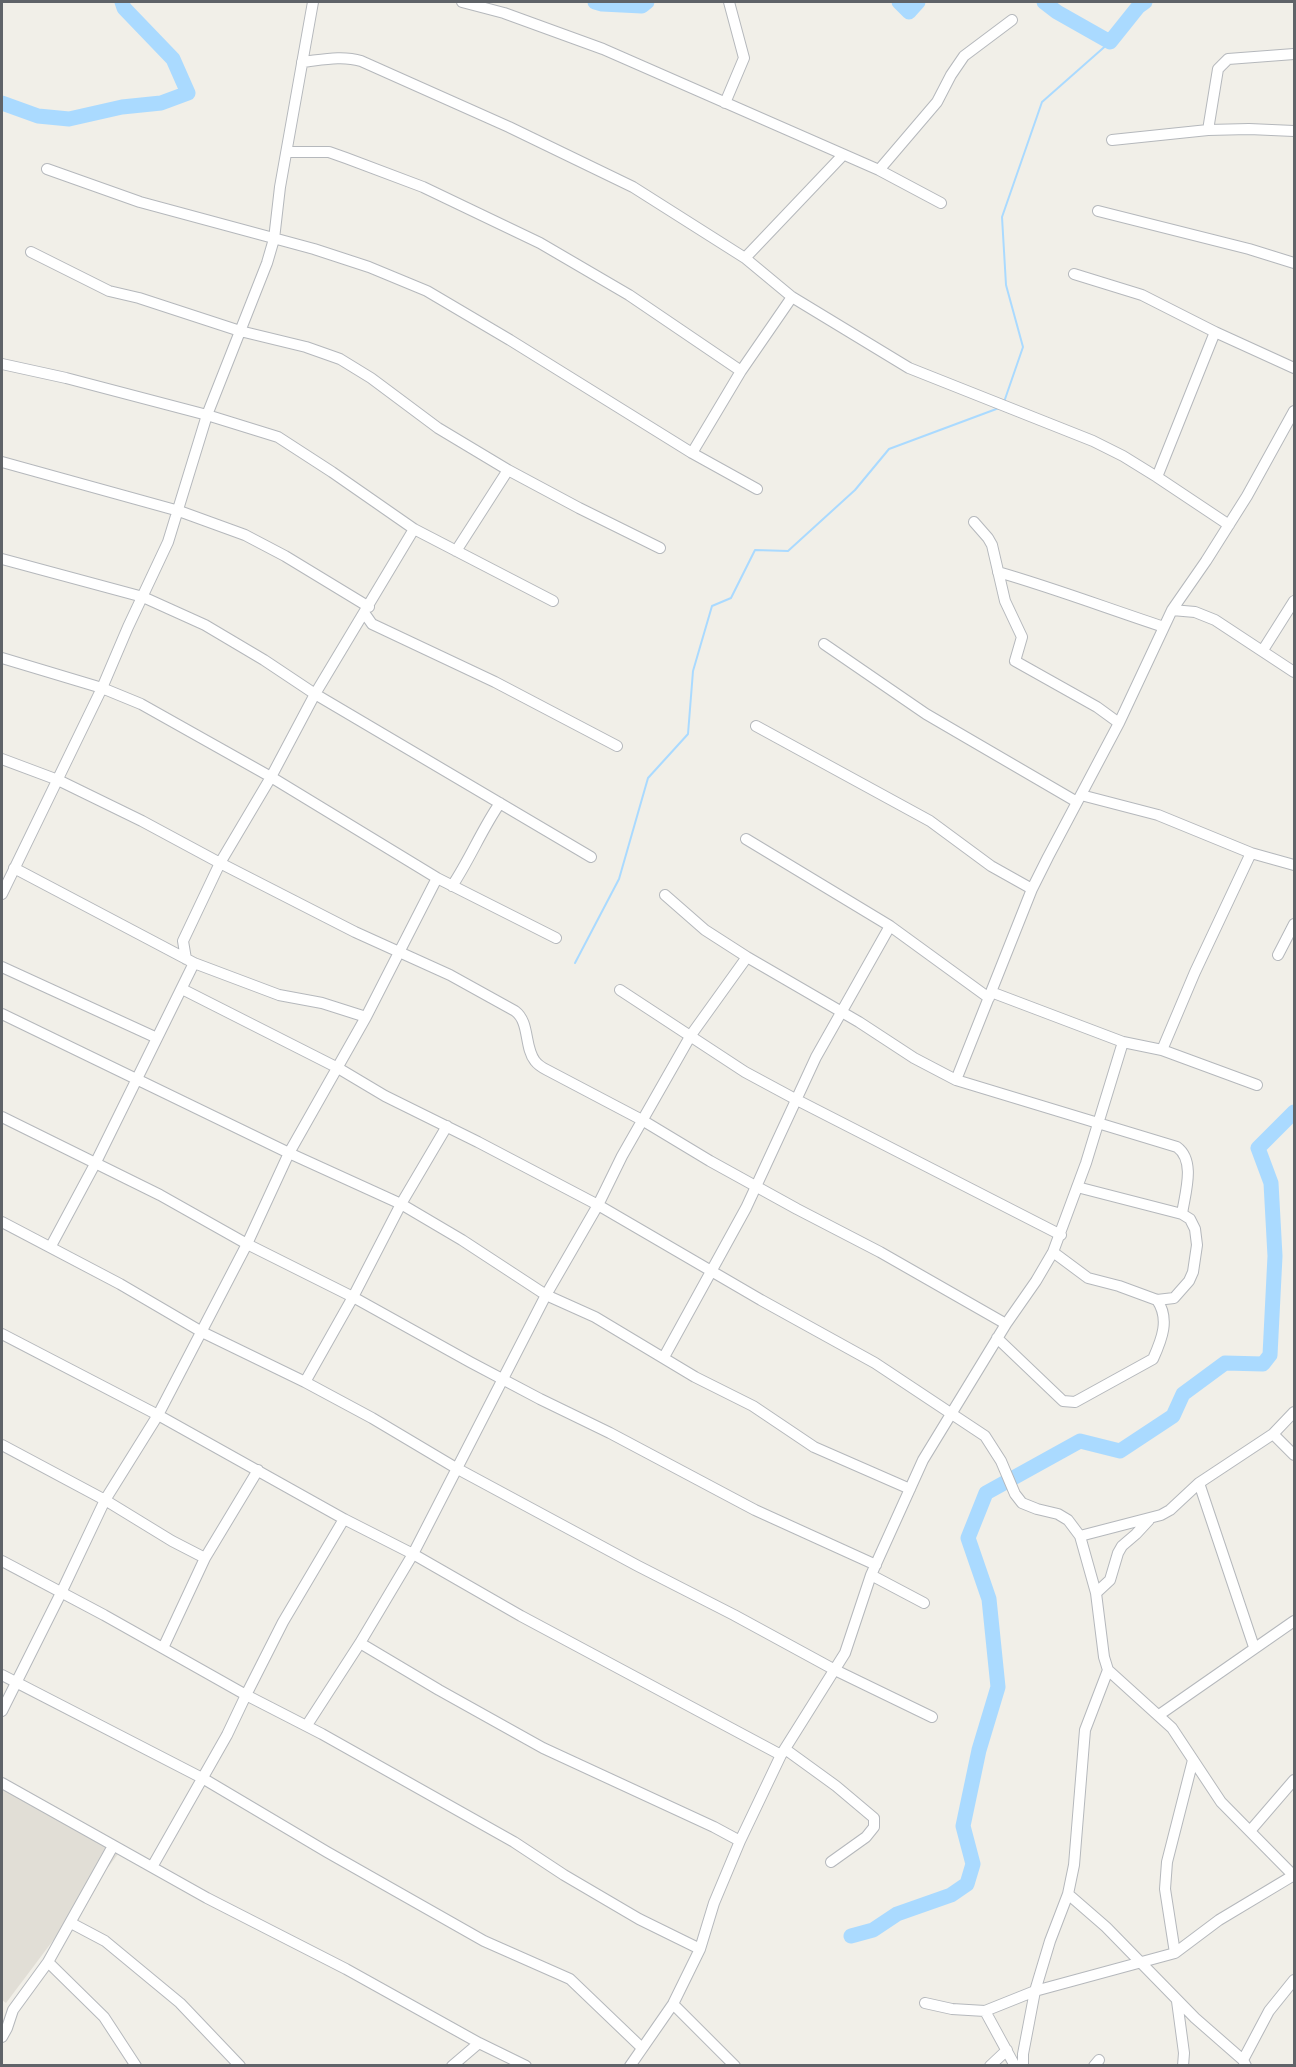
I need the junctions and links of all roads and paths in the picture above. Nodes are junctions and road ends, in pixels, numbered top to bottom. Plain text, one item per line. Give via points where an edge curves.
1 (313, 2) edge
2 (462, 2) edge
3 (729, 2) edge
4 (1012, 20) dead end
5 (1294, 54) edge
6 (302, 62) junction
7 (725, 103) junction
8 (1208, 130) junction
9 (1294, 131) edge
10 (1112, 140) dead end
11 (288, 152) junction
12 (843, 155) junction
13 (47, 169) dead end
14 (879, 170) junction
15 (940, 203) dead end
16 (1098, 211) dead end
17 (274, 239) junction
18 (31, 252) dead end
19 (745, 258) junction
20 (1294, 263) edge
21 (1074, 274) dead end
22 (792, 297) junction
23 (240, 331) junction
24 (1215, 332) junction
25 (2, 364) edge
26 (1294, 368) edge
27 (741, 371) junction
28 (1294, 411) edge
29 (207, 415) junction
30 (692, 453) junction
31 (2, 462) edge
32 (508, 470) junction
33 (1157, 477) junction
34 (757, 489) dead end
35 (179, 511) junction
36 (974, 522) dead end
37 (1229, 525) junction
38 (414, 529) junction
39 (660, 548) dead end
40 (456, 551) junction
41 (2, 559) edge
42 (998, 572) junction
43 (143, 597) junction
44 (553, 601) dead end
45 (1294, 601) edge
46 (367, 610) junction
47 (1172, 610) junction
48 (372, 624) junction
49 (357, 625) junction
50 (1164, 627) junction
51 (824, 644) dead end
52 (1263, 650) junction
53 (2, 658) edge
54 (1294, 672) edge
55 (102, 688) junction
56 (315, 694) junction
57 (1119, 723) junction
58 (756, 726) dead end
59 (617, 746) dead end
60 (2, 759) edge
61 (271, 777) junction
62 (58, 780) junction
63 (1079, 799) junction
64 (500, 803) junction
65 (746, 839) dead end
66 (1251, 853) junction
67 (591, 856) dead end
68 (220, 863) junction
69 (1294, 865) edge
70 (14, 868) junction
71 (437, 878) junction
72 (453, 886) junction
73 (1032, 890) junction
74 (2, 894) edge
75 (665, 895) dead end
76 (1294, 924) edge
77 (890, 927) junction
78 (556, 938) dead end
79 (183, 941) junction
80 (164, 948) junction
81 (400, 951) junction
82 (1278, 956) dead end
83 (747, 957) junction
84 (190, 961) junction
85 (2, 967) edge
86 (182, 989) junction
87 (620, 990) dead end
88 (990, 995) junction
89 (840, 1013) junction
90 (2, 1014) edge
91 (366, 1017) junction
92 (690, 1035) junction
93 (157, 1038) junction
94 (1123, 1042) junction
95 (1162, 1050) junction
96 (338, 1068) junction
97 (138, 1079) junction
98 (956, 1080) junction
99 (1257, 1085) dead end
100 (796, 1100) junction
101 (2, 1117) edge
102 (642, 1120) junction
103 (1097, 1124) junction
104 (447, 1126) junction
105 (289, 1153) junction
106 (95, 1164) junction
107 (756, 1186) junction
108 (1077, 1187) junction
109 (401, 1204) junction
110 (598, 1204) junction
111 (1182, 1214) junction
112 (2, 1222) edge
113 (1060, 1235) junction
114 (247, 1244) junction
115 (51, 1246) junction
116 (1053, 1252) junction
117 (712, 1271) junction
118 (546, 1295) junction
119 (353, 1297) junction
120 (1157, 1300) junction
121 (1006, 1324) junction
122 (202, 1332) junction
123 (2, 1334) edge
124 (997, 1338) junction
125 (664, 1358) junction
126 (504, 1379) junction
127 (305, 1382) junction
128 (1294, 1412) edge
129 (951, 1414) junction
130 (158, 1415) junction
131 (1273, 1434) junction
132 (2, 1445) edge
133 (1294, 1455) edge
134 (456, 1468) junction
135 (258, 1470) junction
136 (1199, 1483) junction
137 (910, 1489) junction
138 (105, 1500) junction
139 (344, 1519) junction
140 (1149, 1519) junction
141 (1080, 1536) junction
142 (413, 1554) junction
143 (205, 1558) junction
144 (2, 1561) edge
145 (873, 1570) junction
146 (61, 1593) junction
147 (1096, 1593) junction
148 (924, 1603) dead end
149 (1294, 1621) edge
150 (360, 1642) junction
151 (1254, 1647) junction
152 (163, 1648) junction
153 (835, 1670) junction
154 (1108, 1670) junction
155 (2, 1675) edge
156 (16, 1684) junction
157 (246, 1695) junction
158 (2, 1711) edge
159 (1159, 1715) junction
160 (933, 1717) dead end
161 (307, 1725) junction
162 (783, 1752) junction
163 (1193, 1760) junction
164 (204, 1779) junction
165 (1294, 1780) edge
166 (2, 1784) edge
167 (1250, 1831) junction
168 (740, 1841) junction
169 (113, 1846) junction
170 (831, 1862) dead end
171 (152, 1867) junction
172 (1294, 1876) edge
173 (1068, 1894) junction
174 (71, 1923) junction
175 (700, 1949) junction
176 (1175, 1953) junction
177 (48, 1962) junction
178 (1141, 1962) junction
179 (1294, 1980) edge
180 (1035, 1990) junction
181 (1177, 2001) junction
182 (673, 2004) junction
183 (925, 2004) dead end
184 (985, 2011) junction
185 (2, 2037) edge
186 (479, 2043) junction
187 (642, 2048) junction
188 (1007, 2050) junction
189 (1244, 2063) edge
190 (136, 2066) edge
191 (240, 2066) edge
192 (452, 2066) edge
193 (526, 2066) edge
194 (630, 2066) edge
195 (735, 2066) edge
196 (990, 2066) edge
197 (1015, 2066) edge
198 (1023, 2066) edge
199 (1183, 2066) edge

1 - 6 street
2 - 7 street via 603,49
3 - 7 street via 744,58
4 - 14 street via 964,56 937,102
5 - 8 street via 1228,59 1222,64
6 - 11 street
6 - 19 street via 351,58 406,80 633,187
7 - 12 street
8 - 9 street
8 - 10 street
11 - 17 street
11 - 27 street via 329,152 346,158 423,187 530,238 629,295
12 - 14 street
12 - 19 street
13 - 17 street via 140,202
14 - 15 street
16 - 20 street
17 - 23 street
17 - 30 street via 369,267 427,291
18 - 23 street via 109,291
19 - 22 street
21 - 24 street via 1142,295
22 - 27 street
22 - 33 street via 909,368 1093,441
23 - 29 street
23 - 32 street via 340,359 438,428
24 - 26 street
24 - 33 street
25 - 29 street
27 - 30 street
28 - 37 street
29 - 35 street
29 - 38 street via 278,437
30 - 34 street
31 - 35 street
32 - 39 street
32 - 40 street
33 - 37 street
35 - 43 street
35 - 46 street via 245,535 285,555
36 - 42 street via 992,545
37 - 47 street
38 - 40 street
38 - 46 street
40 - 44 street
41 - 43 street
42 - 50 street
42 - 57 street via 1005,601 1022,637 1015,661
43 - 55 street
43 - 56 street via 205,625
45 - 52 street
46 - 48 street
46 - 49 street
47 - 50 street
47 - 52 street via 1195,612 1215,620
48 - 49 street
48 - 59 street
49 - 56 street
50 - 57 street
51 - 63 street via 926,714
52 - 54 street
53 - 55 street
55 - 61 street via 141,704
55 - 62 street
56 - 61 street
56 - 64 street
57 - 63 street
58 - 73 street via 930,821 991,866
60 - 62 street
61 - 68 street
61 - 71 street
62 - 68 street
62 - 70 street
63 - 66 street via 1158,815
63 - 73 street
64 - 67 street
64 - 72 street
65 - 77 street
66 - 69 street
66 - 95 street
68 - 79 street
68 - 81 street
70 - 74 street
70 - 80 street
71 - 72 street
71 - 81 street
72 - 78 street
73 - 88 street
75 - 83 street via 705,930
76 - 82 street
77 - 88 street
77 - 89 street
79 - 80 street
79 - 84 street
80 - 84 street
81 - 91 street
81 - 102 street via 515,1011 522,1018 535,1061
83 - 89 street
83 - 92 street
84 - 86 street
84 - 91 street via 279,995
85 - 93 street
86 - 93 street
86 - 96 street
87 - 92 street
88 - 94 street
88 - 98 street
89 - 98 street
89 - 100 street
90 - 97 street
91 - 96 street
92 - 100 street
92 - 102 street
93 - 97 street
94 - 95 street
94 - 103 street
95 - 99 street
96 - 104 street
96 - 105 street
97 - 105 street
97 - 106 street
98 - 103 street
100 - 107 street
100 - 113 street
101 - 106 street
102 - 107 street
102 - 110 street
103 - 108 street
103 - 111 street via 1183,1152 1188,1161
104 - 109 street
104 - 110 street
105 - 109 street
105 - 114 street
106 - 114 street
106 - 115 street
107 - 117 street
107 - 121 street
108 - 111 street
108 - 113 street
109 - 118 street
109 - 119 street
110 - 117 street
110 - 118 street
111 - 120 street via 1190,1219 1197,1237 1193,1272 1178,1296
112 - 115 street
113 - 116 street
114 - 119 street
114 - 122 street
115 - 122 street
116 - 120 street via 1088,1278
116 - 121 street
117 - 125 street
117 - 129 street via 875,1363
118 - 125 street via 595,1317
118 - 126 street
119 - 126 street
119 - 127 street
120 - 124 street via 1165,1317 1153,1359 1075,1402 1063,1401
121 - 124 street
122 - 127 street
122 - 130 street
123 - 130 street
124 - 129 street
125 - 137 street via 753,1406 814,1447
126 - 134 street
126 - 145 street
127 - 134 street
128 - 131 street
129 - 137 street
129 - 141 street via 985,1436 1022,1503 1058,1514
130 - 135 street
130 - 138 street
131 - 133 street
131 - 136 street
132 - 138 street
134 - 142 street
134 - 153 street
135 - 139 street
135 - 143 street
136 - 140 street via 1170,1510
136 - 151 street
137 - 145 street
138 - 143 street
138 - 146 street
139 - 142 street
139 - 157 street
140 - 141 street
140 - 147 street via 1122,1546 1110,1580
141 - 147 street
142 - 150 street
142 - 162 street via 520,1616
143 - 152 street
144 - 146 street
145 - 148 street
145 - 153 street via 845,1653
146 - 152 street
146 - 156 street
147 - 154 street
149 - 151 street
150 - 161 street
150 - 168 street via 543,1748
151 - 159 street
152 - 157 street
153 - 160 street
153 - 162 street
154 - 159 street
154 - 173 street via 1085,1730
155 - 156 street
156 - 158 street
156 - 164 street
157 - 161 street
157 - 164 street
159 - 163 street
161 - 175 street via 514,1842 639,1919
162 - 168 street
162 - 170 street via 836,1786 874,1818 874,1827 866,1837
163 - 167 street via 1221,1802
163 - 176 street via 1167,1862 1165,1888
164 - 171 street
164 - 187 street via 484,1941 570,1979
165 - 167 street
166 - 169 street
167 - 172 street
168 - 175 street
169 - 171 street
169 - 174 street
171 - 186 street
172 - 176 street via 1219,1920
173 - 178 street
173 - 180 street
174 - 177 street
174 - 191 street via 105,1941 180,2003
175 - 182 street
176 - 178 street
177 - 185 street via 8,2008 7,2028
177 - 190 street via 104,2017
178 - 180 street
178 - 181 street
179 - 189 street via 1275,2001
180 - 184 street
180 - 198 street
181 - 189 street
181 - 199 street
182 - 187 street
182 - 195 street
183 - 184 street
184 - 188 street
186 - 192 street
186 - 193 street
187 - 194 street
188 - 196 street
188 - 197 street

